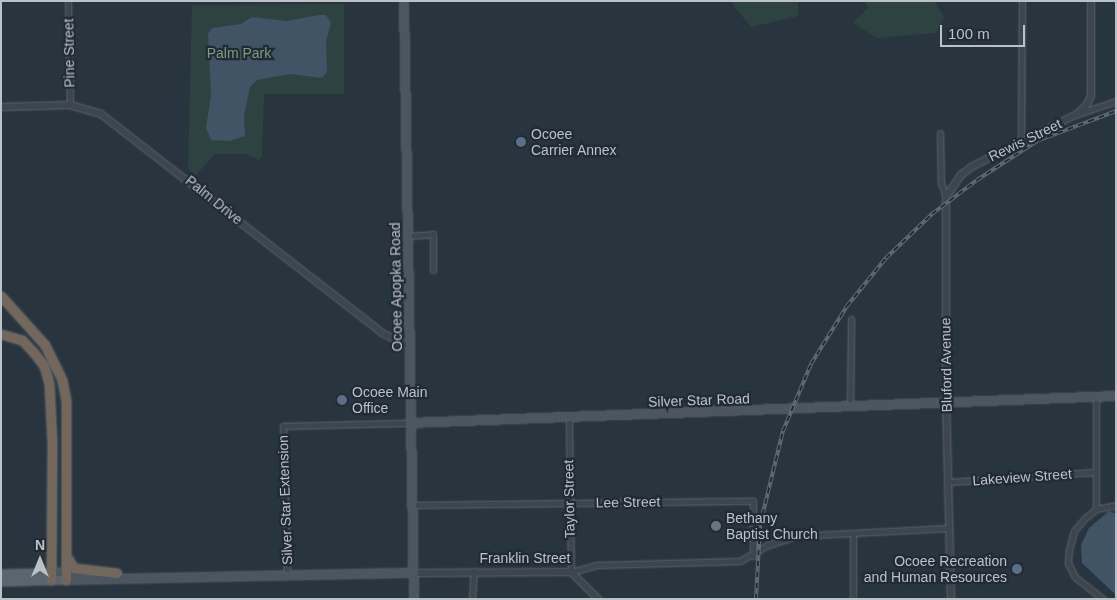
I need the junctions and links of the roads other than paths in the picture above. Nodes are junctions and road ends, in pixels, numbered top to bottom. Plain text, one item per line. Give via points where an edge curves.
1 (68, 1) edge
2 (404, 1) edge
3 (1022, 1) edge
4 (1092, 1) edge
5 (1116, 101) edge
6 (70, 105) junction
7 (1, 106) edge
8 (1077, 114) junction
9 (940, 133) dead end
10 (1021, 141) junction
11 (946, 196) junction
12 (408, 236) junction
13 (433, 270) dead end
14 (1, 296) edge
15 (851, 319) dead end
16 (1, 334) edge
17 (409, 346) junction
18 (1116, 396) edge
19 (1096, 397) junction
20 (946, 402) junction
21 (850, 406) junction
22 (569, 418) junction
23 (410, 423) junction
24 (283, 426) joint
25 (1095, 472) junction
26 (948, 482) junction
27 (569, 503) junction
28 (412, 505) junction
29 (1116, 505) edge
30 (1096, 509) junction
31 (949, 528) junction
32 (852, 534) junction
33 (65, 554) junction
34 (753, 556) junction
35 (474, 571) junction
36 (571, 572) junction
37 (117, 573) junction
38 (413, 573) junction
39 (1, 574) edge
40 (287, 574) junction
41 (51, 576) junction
42 (66, 576) junction
43 (153, 576) junction
44 (1, 582) edge
45 (414, 599) edge
46 (472, 599) edge
47 (598, 599) edge
48 (854, 599) edge
49 (951, 599) edge
50 (1103, 599) edge

1 - 6 street, Pine Street
2 - 12 main road, Ocoee Apopka Road
3 - 10 street
4 - 8 street via 1091,96
5 - 8 street, Rewis Street
6 - 7 street, Palm Drive
6 - 17 street, Palm Drive via 90,110 113,122 382,332
8 - 10 street, Rewis Street
9 - 11 street, Bluford Avenue via 941,183
10 - 11 street, Rewis Street via 961,175
11 - 20 street, Bluford Avenue
12 - 13 street via 433,234
12 - 17 main road, Ocoee Apopka Road
14 - 33 highway via 45,345 62,380 66,400
15 - 21 street
16 - 41 highway via 22,340 28,346 44,366 49,383
17 - 23 main road, Ocoee Apopka Road
18 - 19 main road, Silver Star Road
19 - 20 main road, Silver Star Road
19 - 25 street
20 - 21 main road, Silver Star Road
20 - 26 street, Bluford Avenue
21 - 22 main road, Silver Star Road
22 - 23 main road, Silver Star Road
22 - 27 street, Taylor Street
23 - 24 street, Silver Star Road
23 - 28 main road, Ocoee Apopka Road
24 - 40 street, Silver Star Extension
25 - 26 street, Lakeview Street
25 - 30 street
26 - 31 street, Bluford Avenue
27 - 28 street, Lee Street
27 - 34 street, Lee Street via 753,501
27 - 36 street, Taylor Street
28 - 38 main road, Ocoee Apopka Road
29 - 30 street
30 - 50 street via 1074,531 1068,563 1075,578
31 - 32 street, Franklin Street
31 - 49 street, Bluford Avenue
32 - 34 street, Franklin Street via 795,536 768,546
32 - 48 street
33 - 37 highway via 74,568
33 - 42 highway
34 - 36 street, Franklin Street via 733,562 597,565
35 - 36 street, Franklin Street
35 - 38 street, Franklin Street
35 - 46 street
36 - 47 street
37 - 42 main road, Franklin Street
37 - 43 main road, Franklin Street
38 - 40 main road, Franklin Street
38 - 45 main road, Ocoee Apopka Road
39 - 41 main road, Franklin Street
40 - 43 main road, Franklin Street
41 - 42 main road, Franklin Street
41 - 44 main road, Franklin Street
42 - 43 main road, Franklin Street

